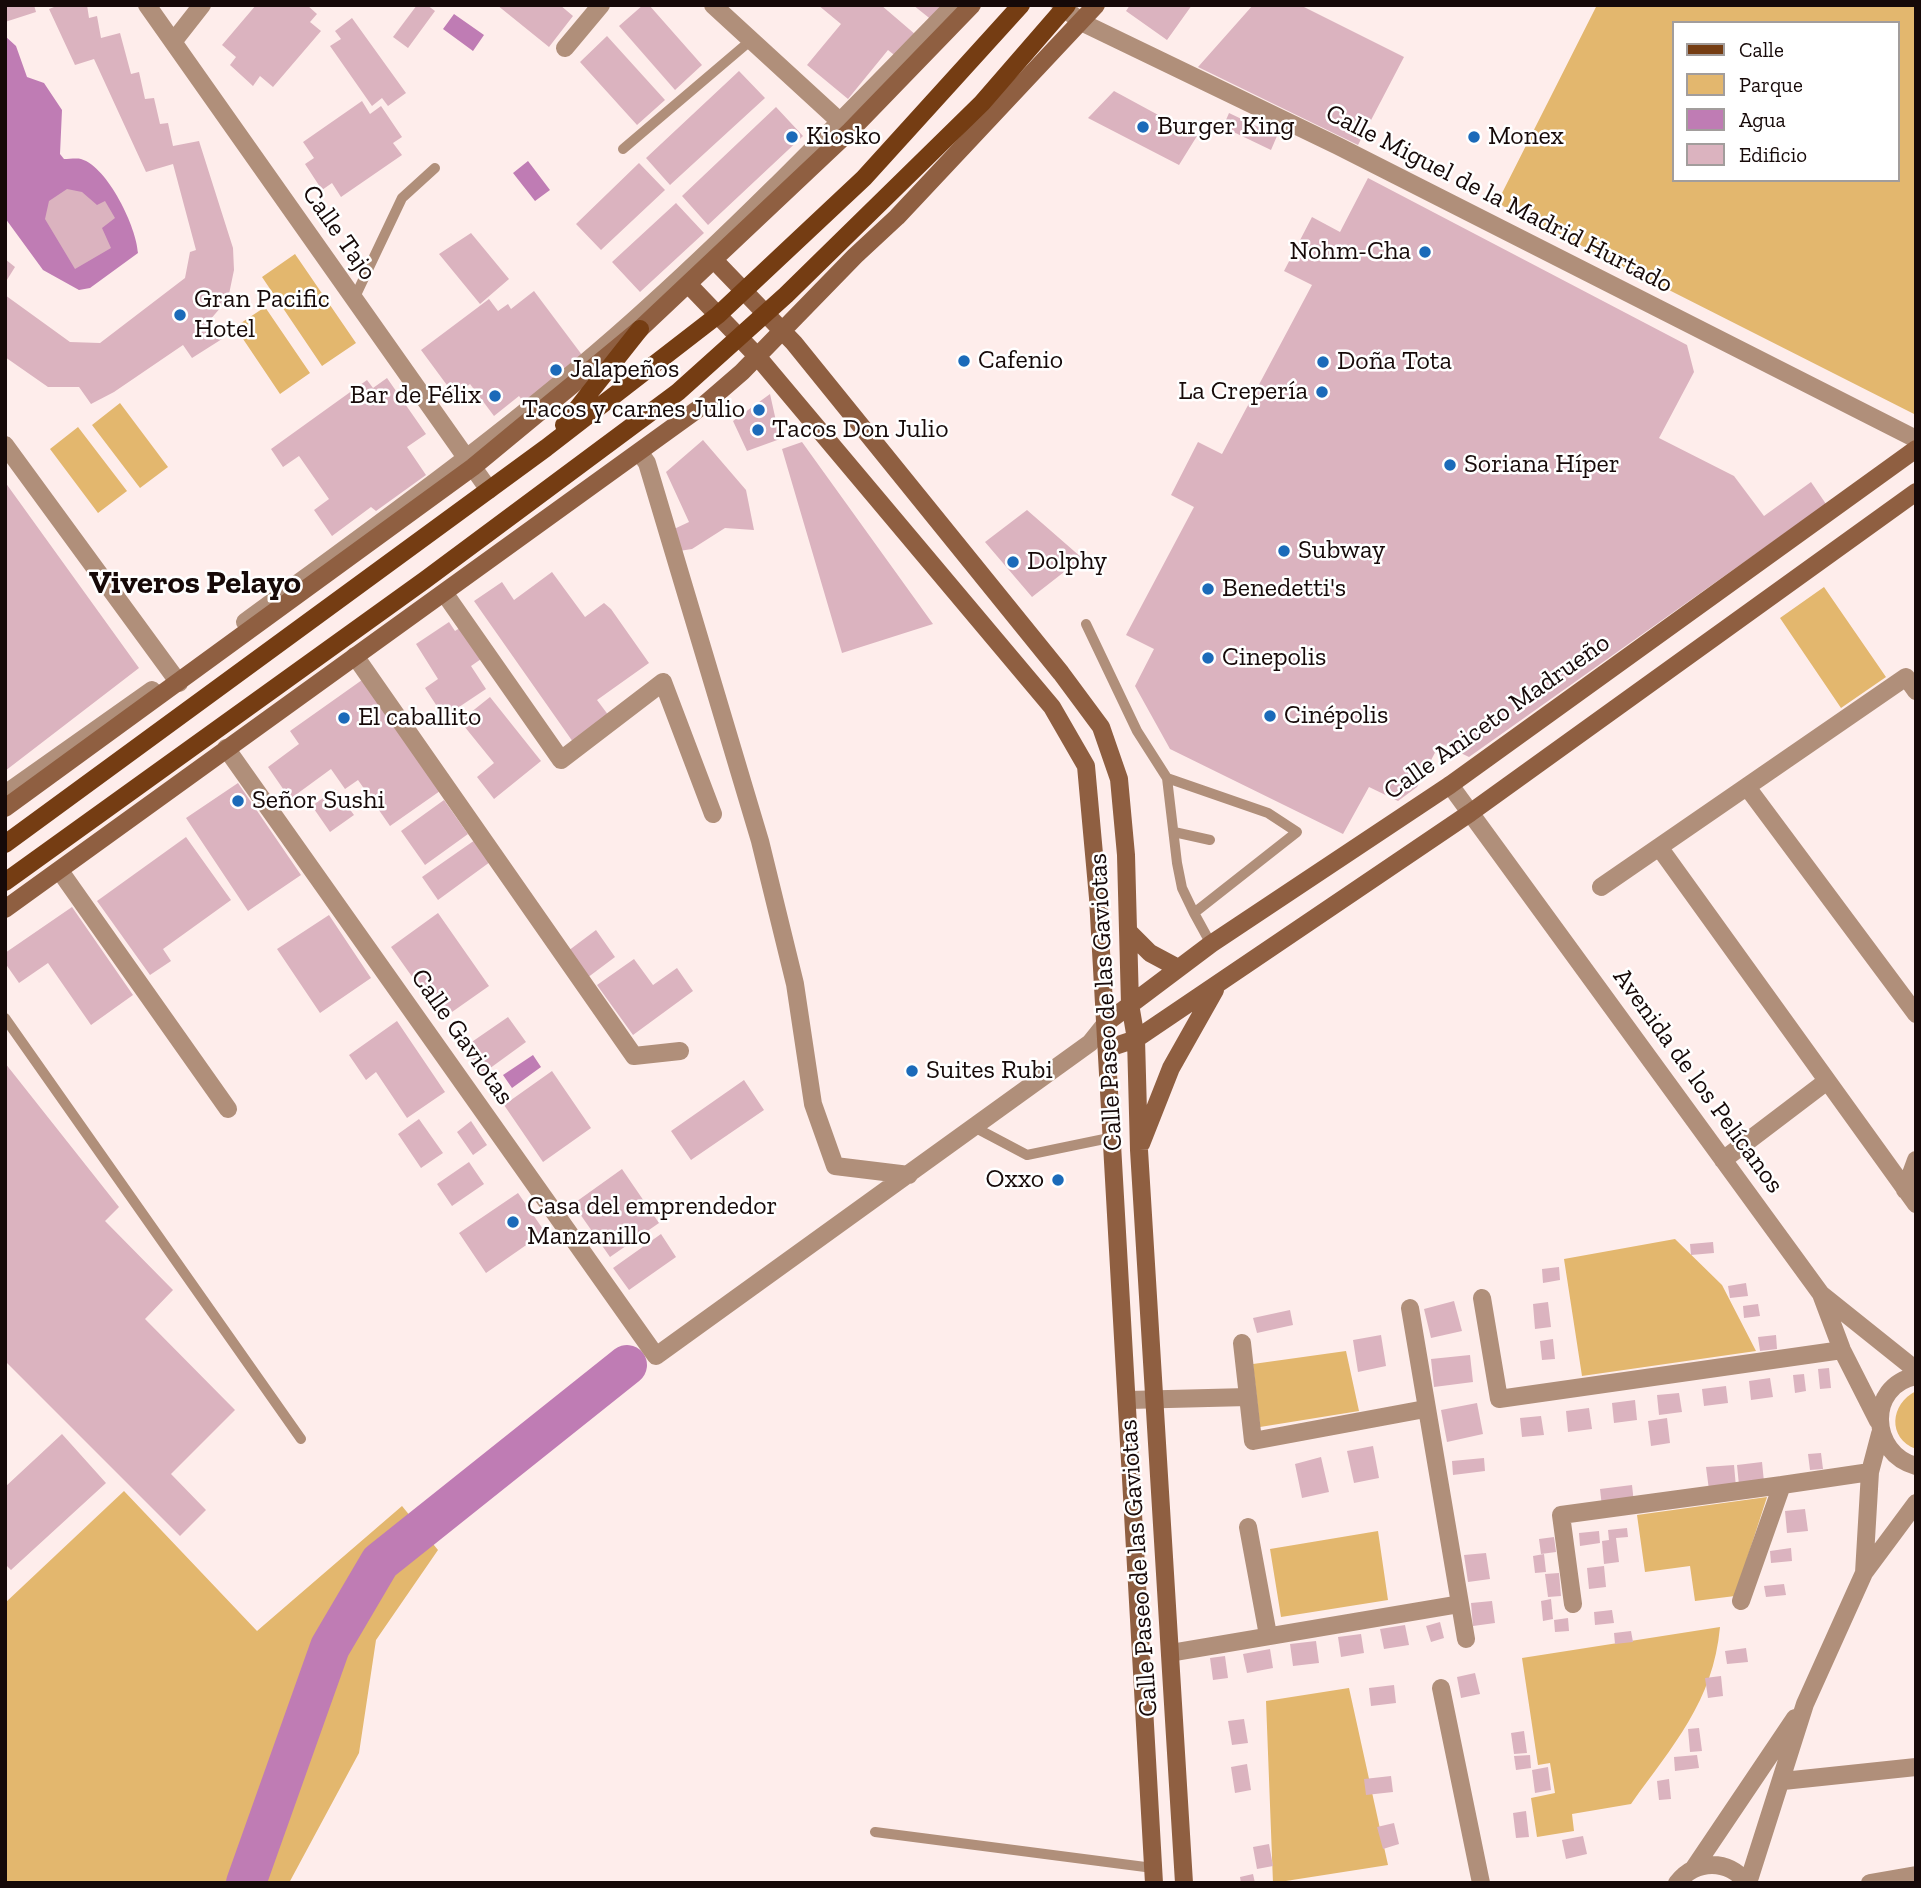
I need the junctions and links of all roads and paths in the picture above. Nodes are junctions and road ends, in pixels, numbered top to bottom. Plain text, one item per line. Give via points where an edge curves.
1 (147, 5) edge
2 (202, 5) edge
3 (601, 5) edge
4 (713, 5) edge
5 (954, 5) edge
6 (972, 5) edge
7 (1021, 5) edge
8 (1096, 5) edge
9 (1064, 6) edge
10 (1083, 23) junction
11 (750, 41) junction
12 (173, 42) junction
13 (565, 48) dead end
14 (845, 126) junction
15 (623, 149) dead end
16 (435, 168) dead end
17 (714, 260) junction
18 (688, 284) junction
19 (745, 292) junction
20 (354, 299) junction
21 (765, 314) junction
22 (718, 315) junction
23 (640, 329) junction
24 (782, 332) junction
25 (740, 338) junction
26 (757, 356) junction
27 (1916, 439) edge
28 (5, 445) edge
29 (546, 448) junction
30 (1916, 449) edge
31 (640, 453) junction
32 (470, 463) junction
33 (489, 490) junction
34 (1916, 492) edge
35 (445, 594) junction
36 (1086, 624) dead end
37 (355, 656) junction
38 (176, 679) junction
39 (1916, 691) edge
40 (226, 748) junction
41 (1167, 778) junction
42 (1450, 785) junction
43 (1747, 787) junction
44 (5, 794) edge
45 (5, 808) edge
46 (1470, 813) junction
47 (713, 814) dead end
48 (1174, 832) junction
49 (1210, 840) dead end
50 (5, 844) edge
51 (1659, 847) junction
52 (60, 871) junction
53 (5, 882) edge
54 (1601, 887) dead end
55 (5, 909) edge
56 (1194, 913) junction
57 (1128, 931) junction
58 (1211, 944) junction
59 (1178, 968) junction
60 (1217, 986) junction
61 (1130, 1004) junction
62 (1916, 1014) edge
63 (5, 1018) edge
64 (1106, 1023) junction
65 (1136, 1039) junction
66 (1090, 1043) junction
67 (1109, 1048) junction
68 (680, 1051) dead end
69 (1827, 1081) junction
70 (228, 1109) dead end
71 (974, 1127) junction
72 (1114, 1137) junction
73 (1139, 1150) junction
74 (1723, 1160) junction
75 (1916, 1160) edge
76 (909, 1175) junction
77 (1911, 1197) edge
78 (1821, 1294) junction
79 (1482, 1298) dead end
80 (1410, 1308) dead end
81 (1242, 1343) dead end
82 (1842, 1350) junction
83 (1916, 1370) edge
84 (1916, 1376) edge
85 (1248, 1396) junction
86 (1129, 1399) junction
87 (1154, 1399) junction
88 (1425, 1409) junction
89 (1879, 1427) junction
90 (301, 1439) dead end
91 (1916, 1466) edge
92 (1870, 1472) junction
93 (1782, 1485) junction
94 (1916, 1503) edge
95 (1248, 1527) dead end
96 (1864, 1573) junction
97 (1741, 1601) dead end
98 (1460, 1604) junction
99 (1573, 1604) dead end
100 (1268, 1635) junction
101 (1466, 1639) dead end
102 (1170, 1653) junction
103 (1441, 1688) dead end
104 (1805, 1704) junction
105 (1916, 1767) edge
106 (1783, 1781) junction
107 (875, 1832) dead end
108 (1153, 1875) edge
109 (1916, 1875) edge
110 (1684, 1876) edge
111 (1184, 1883) edge
112 (1481, 1883) edge
113 (1665, 1883) edge
114 (1747, 1883) edge
115 (1870, 1883) edge

1 - 12 street, Calle Tajo
2 - 12 street
3 - 13 street
4 - 11 street
5 - 14 street
6 - 14 main road
7 - 19 main road via 864,178
8 - 10 main road
9 - 10 street, Calle Miguel de la Madrid Hurtado
9 - 21 main road via 982,103
10 - 24 main road
10 - 27 street, Calle Miguel de la Madrid Hurtado via 1338,146
11 - 14 street
11 - 15 lane
12 - 20 street, Calle Tajo
14 - 17 main road
14 - 32 street
16 - 20 lane via 402,198
17 - 18 main road
17 - 19 main road, Calle Paseo de las Gaviotas
18 - 22 main road, Calle Paseo de las Gaviotas
18 - 23 main road
19 - 21 main road, Calle Paseo de las Gaviotas
19 - 22 main road
20 - 32 street, Calle Tajo
21 - 24 main road, Calle Paseo de las Gaviotas
21 - 25 main road
22 - 25 main road, Calle Paseo de las Gaviotas
22 - 29 main road
23 - 29 main road
23 - 32 main road
24 - 26 main road
24 - 57 main road, Calle Paseo de las Gaviotas via 1101,727 1119,779
25 - 26 main road, Calle Paseo de las Gaviotas
25 - 53 main road via 605,449
26 - 31 main road via 705,404
26 - 64 main road, Calle Paseo de las Gaviotas via 1052,707 1086,766
28 - 38 street
29 - 33 main road
30 - 42 main road, Calle Aniceto Madrueño
31 - 35 main road
31 - 76 street via 760,841 795,984 813,1104 835,1166
32 - 33 street, Calle Tajo
32 - 38 main road
33 - 50 main road
34 - 46 main road
35 - 37 main road
35 - 47 street via 561,760 663,682
36 - 41 lane via 1138,731
37 - 40 main road
37 - 68 street via 634,1056
38 - 44 street
38 - 45 main road
39 - 43 street via 1906,677
40 - 52 main road
40 - 76 street, Calle Gaviotas via 656,1356
41 - 48 lane
41 - 56 lane via 1268,813 1297,832
42 - 46 street, Avenida de los Pelícanos
42 - 58 main road, Calle Aniceto Madrueño
43 - 51 street
43 - 62 street
46 - 60 main road
46 - 74 street, Avenida de los Pelícanos
48 - 49 lane
48 - 56 lane via 1182,888
51 - 54 street
51 - 69 street
52 - 55 main road
52 - 70 street
56 - 58 lane
57 - 59 main road via 1150,953
57 - 61 main road, Calle Paseo de las Gaviotas
58 - 59 main road, Calle Aniceto Madrueño
59 - 61 main road, Calle Aniceto Madrueño
60 - 65 main road
60 - 73 main road via 1171,1068
61 - 64 main road, Calle Aniceto Madrueño
61 - 65 main road, Calle Paseo de las Gaviotas
63 - 90 lane
64 - 66 street
64 - 67 main road, Calle Paseo de las Gaviotas
65 - 67 main road
65 - 73 main road, Calle Paseo de las Gaviotas
66 - 67 street
66 - 71 street
67 - 72 main road, Calle Paseo de las Gaviotas
69 - 74 street
69 - 77 street
71 - 72 lane via 1027,1155
71 - 76 street
72 - 86 main road, Calle Paseo de las Gaviotas
73 - 87 main road, Calle Paseo de las Gaviotas
74 - 78 street, Avenida de los Pelícanos
75 - 77 street
78 - 82 street, Avenida de los Pelícanos
78 - 83 street
79 - 82 street via 1499,1399
80 - 88 street
81 - 85 street
82 - 89 street, Avenida de los Pelícanos
84 - 89 street via 1896,1384 1887,1394
85 - 87 street
85 - 88 street via 1253,1441
86 - 87 street
86 - 108 main road, Calle Paseo de las Gaviotas
87 - 102 main road, Calle Paseo de las Gaviotas
88 - 98 street
89 - 91 street, Avenida de los Pelícanos via 1895,1456
89 - 92 street
92 - 93 street
92 - 96 street
93 - 97 street
93 - 99 street via 1561,1515
94 - 96 street
95 - 100 street
96 - 104 street
98 - 100 street
98 - 101 street
100 - 102 street
102 - 111 main road, Calle Paseo de las Gaviotas
103 - 112 street
104 - 106 street
104 - 110 street
105 - 106 street
106 - 114 street
107 - 108 lane
109 - 115 street
110 - 113 street
110 - 114 street via 1713,1864 1733,1870

